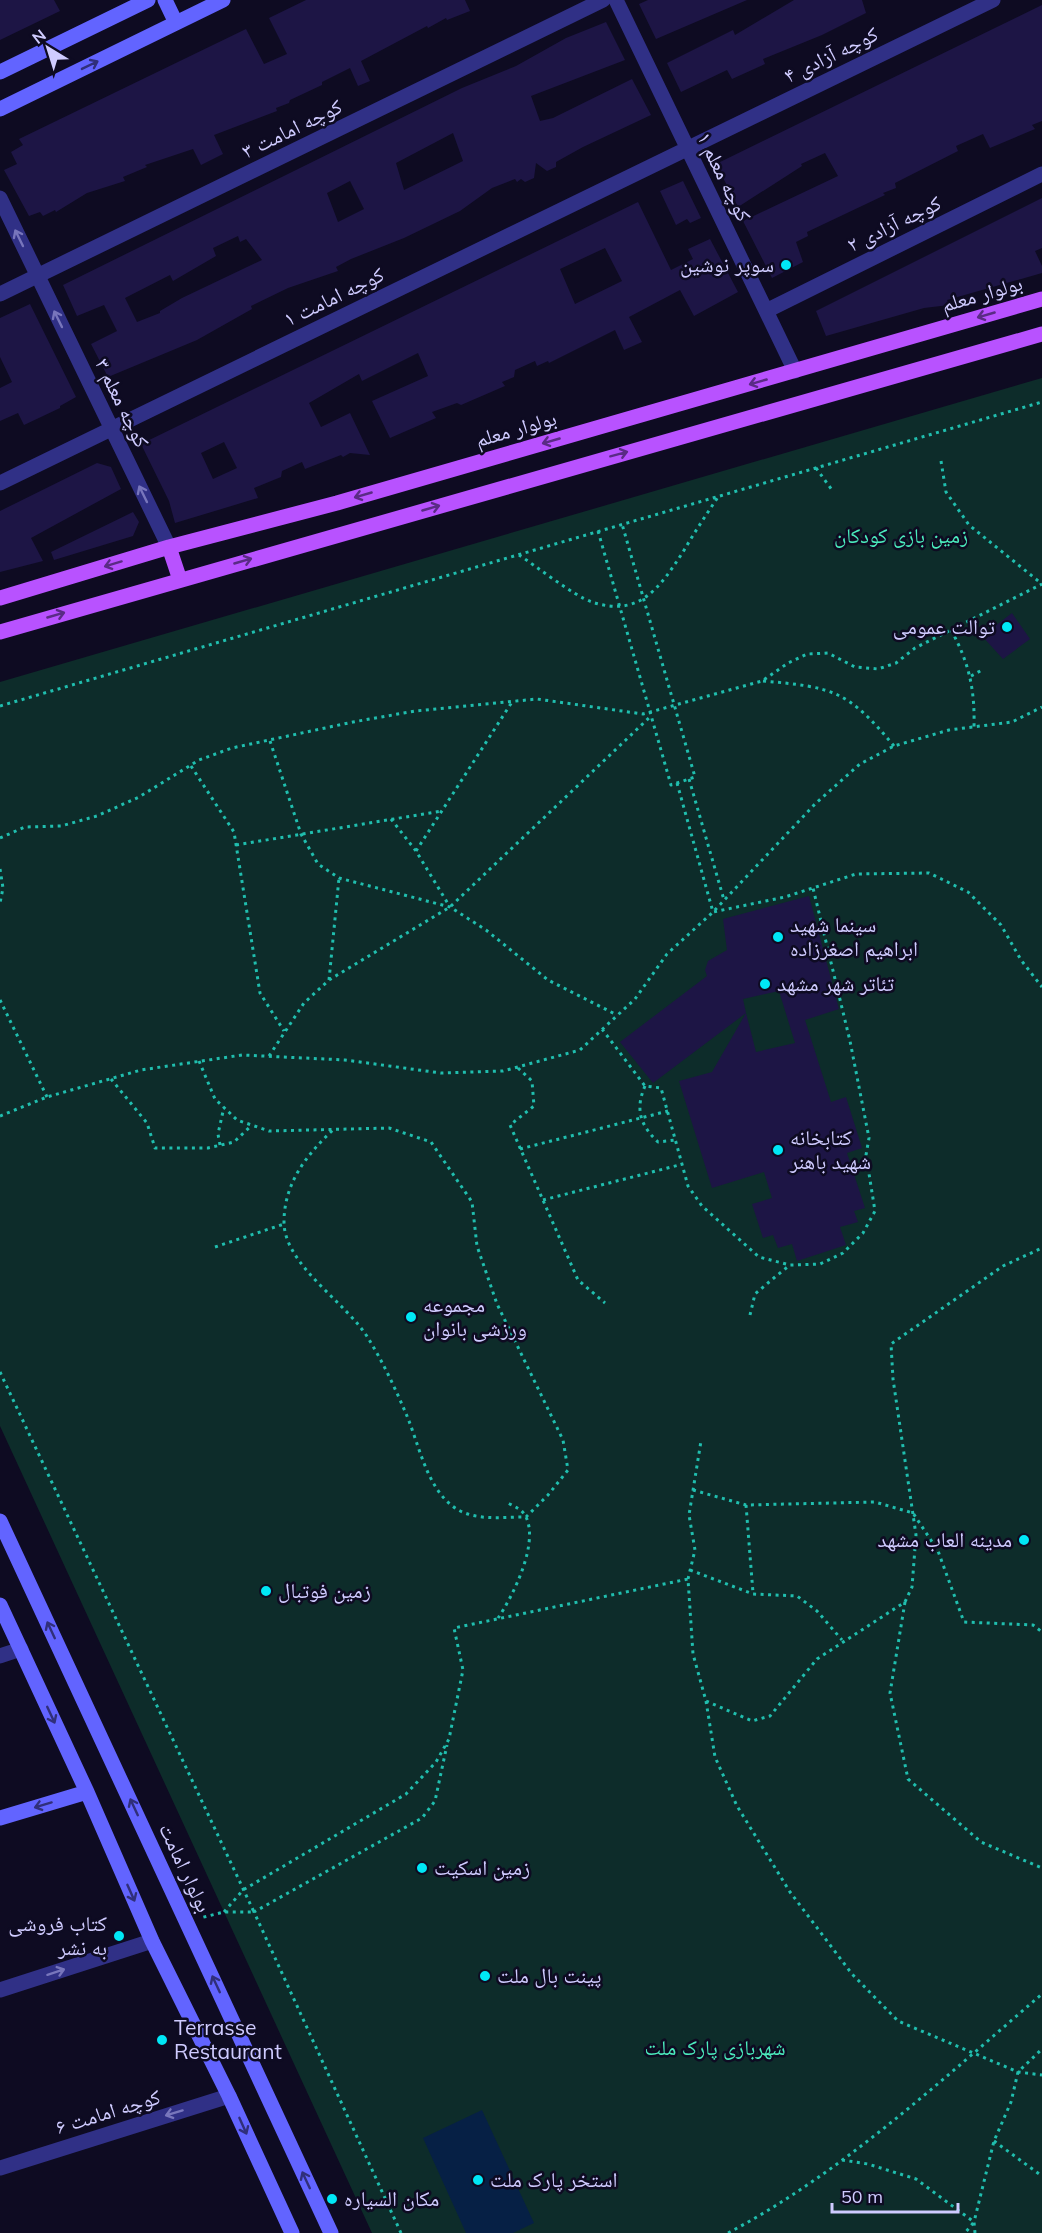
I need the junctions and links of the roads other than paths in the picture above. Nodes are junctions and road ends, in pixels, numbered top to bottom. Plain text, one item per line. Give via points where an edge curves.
1 (148, 0) edge
2 (165, 0) edge
3 (223, 0) edge
4 (603, 0) edge
5 (616, 0) edge
6 (993, 0) edge
7 (176, 23) junction
8 (0, 72) edge
9 (0, 109) edge
10 (687, 148) junction
11 (1042, 174) edge
12 (0, 198) edge
13 (38, 277) junction
14 (0, 294) edge
15 (1042, 298) edge
16 (766, 311) junction
17 (1042, 334) edge
18 (795, 371) junction
19 (111, 429) junction
20 (0, 483) edge
21 (169, 547) junction
22 (180, 580) junction
23 (0, 598) edge
24 (0, 632) edge
25 (0, 1521) edge
26 (0, 1605) edge
27 (21, 1649) junction
28 (0, 1656) edge
29 (87, 1792) junction
30 (0, 1818) edge
31 (152, 1941) junction
32 (0, 1990) edge
33 (229, 2096) junction
34 (0, 2168) edge
35 (292, 2233) edge
36 (331, 2233) edge

1 - 8 main road
2 - 7 main road
3 - 7 main road
4 - 13 street, کوچه امامت ۳
5 - 10 street, کوچه معلم ۱
6 - 10 street, کوچه آزادی ۴
9 -> 7 main road
10 - 16 street, کوچه معلم ۱
10 - 19 street, کوچه امامت ۱
11 - 16 street, کوچه آزادی ۲
13 -> 12 street, کوچه معلم ۳
13 - 14 street, کوچه امامت ۳
19 -> 13 street, کوچه معلم ۳
15 -> 18 main road, بولوار معلم
16 - 18 street, کوچه معلم ۱
22 -> 17 main road
18 -> 21 main road, بولوار معلم via 348,500
19 - 20 street, کوچه امامت ۱
21 -> 19 street, کوچه معلم ۳
21 - 22 main road
21 -> 23 main road, بولوار معلم
24 -> 22 main road
36 -> 25 main road, بولوار امامت
26 - 27 main road
27 - 28 street
27 -> 29 main road
29 -> 30 main road
29 -> 31 main road
32 -> 31 street
31 - 33 main road
33 -> 34 street, کوچه امامت ۶
33 -> 35 main road

